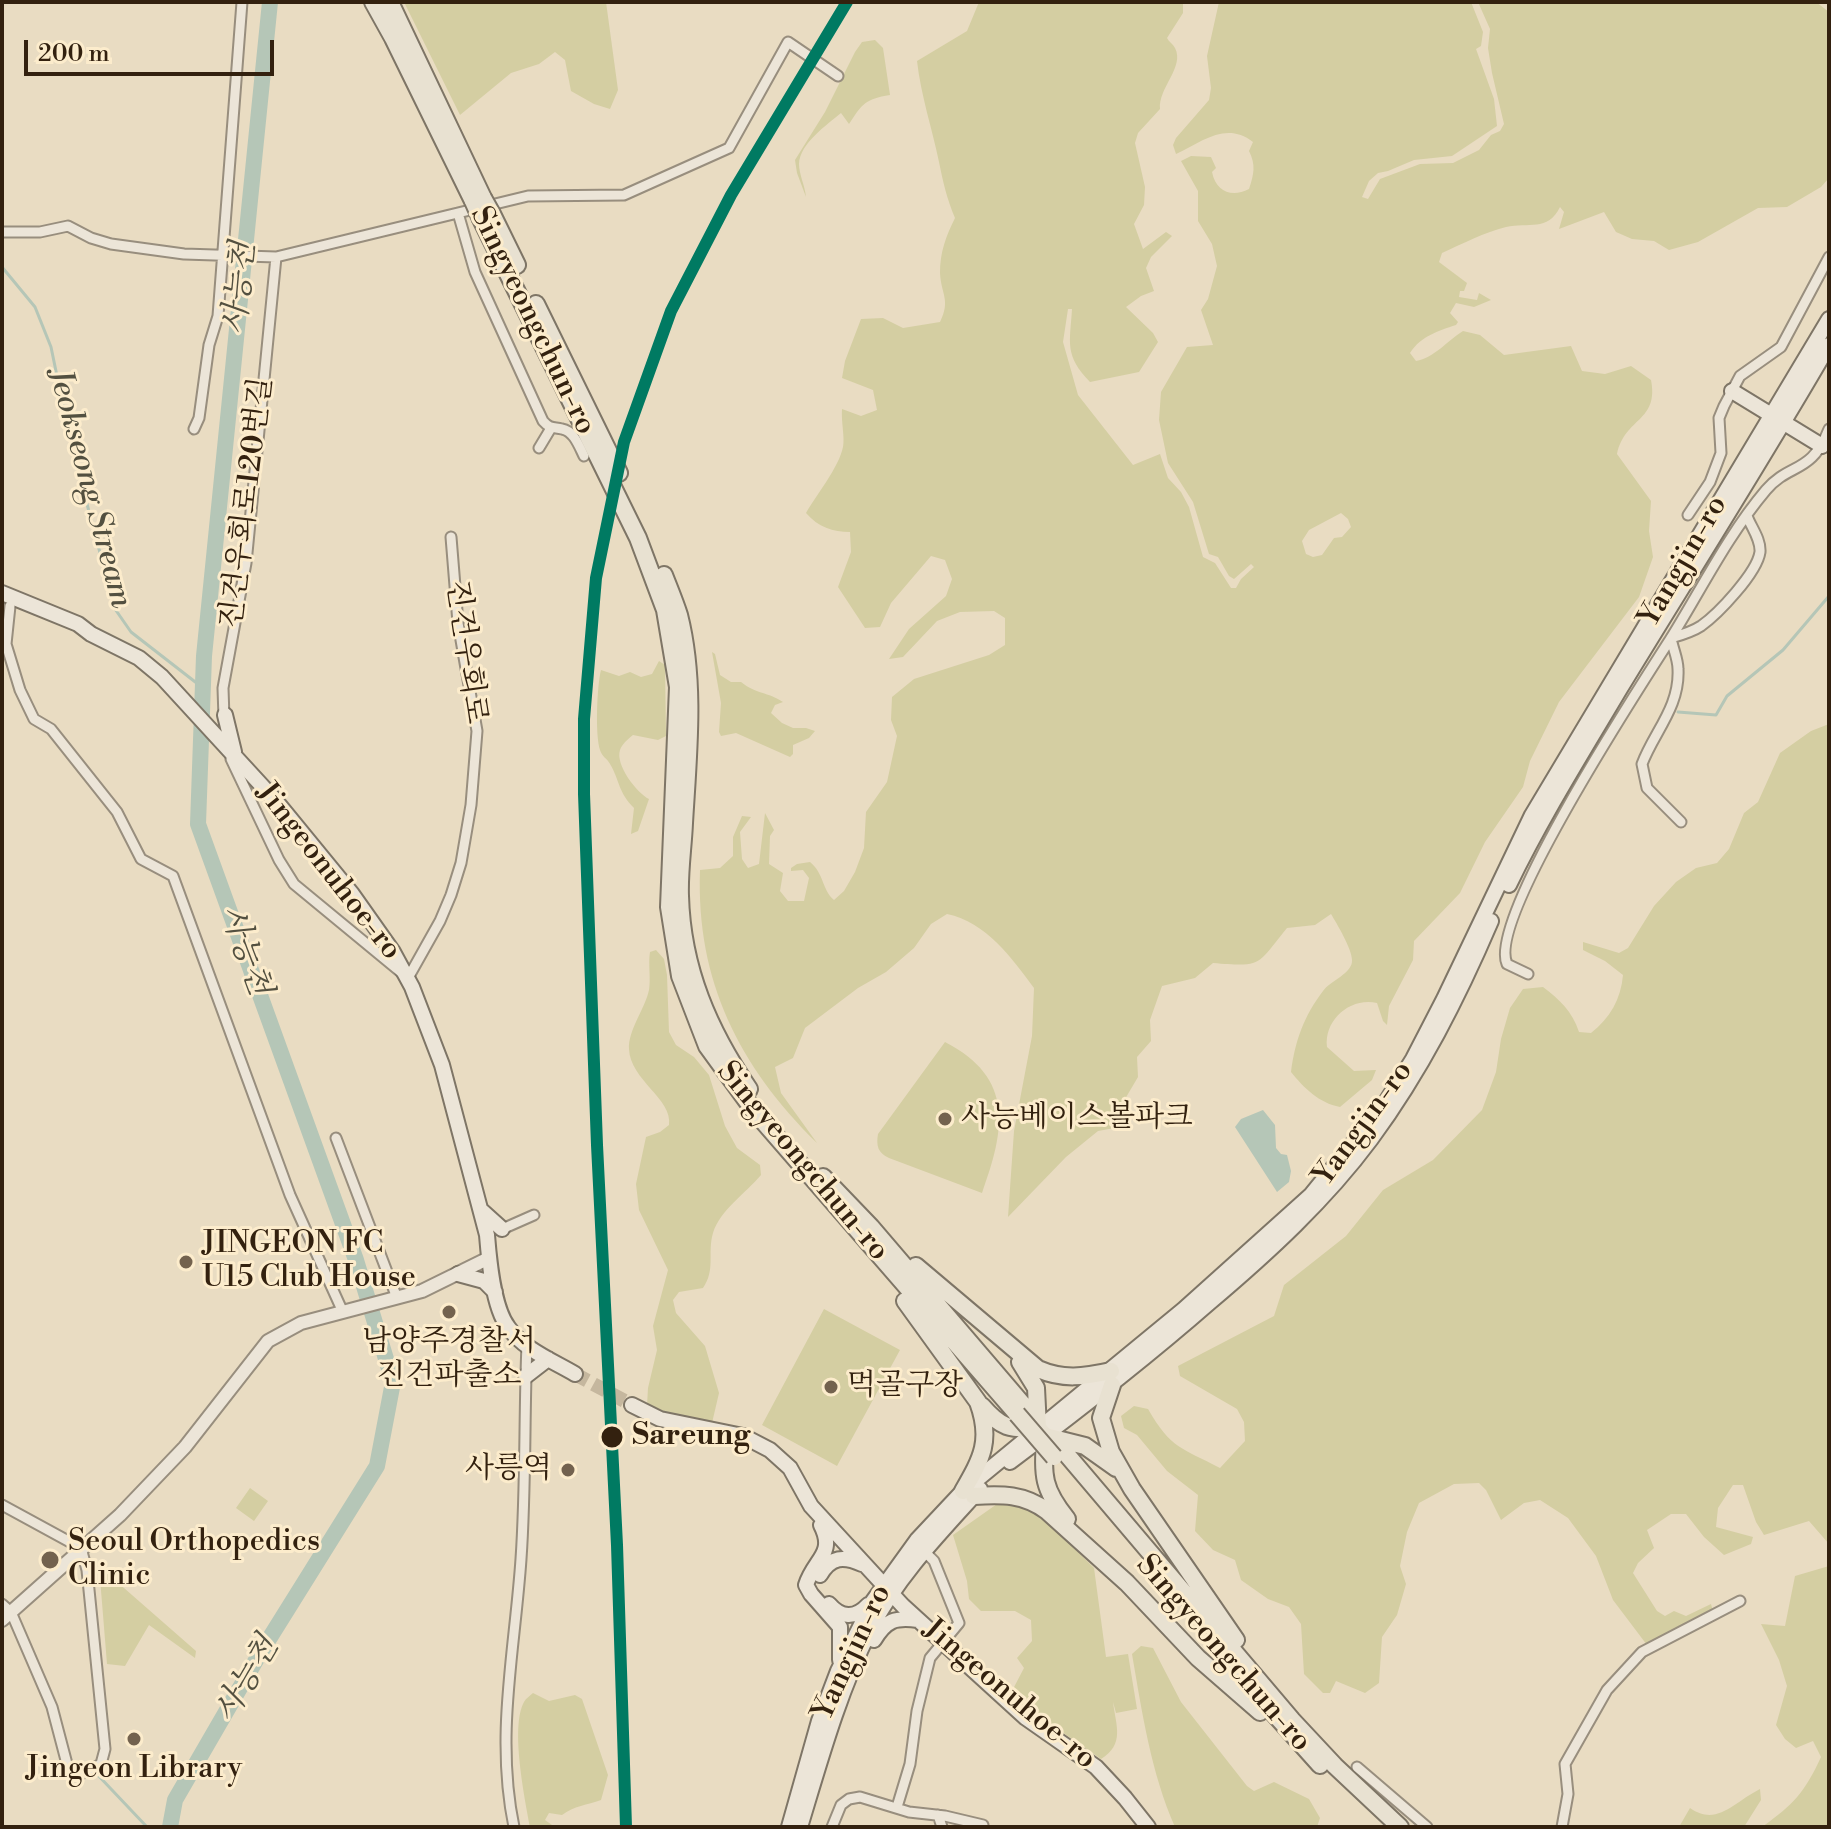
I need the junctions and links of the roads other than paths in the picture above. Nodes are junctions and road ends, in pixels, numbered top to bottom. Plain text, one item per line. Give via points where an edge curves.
1 (242, 2) edge
2 (373, 2) edge
3 (390, 2) edge
4 (838, 76) dead end
5 (478, 200) junction
6 (458, 213) junction
7 (2, 232) edge
8 (223, 255) junction
9 (276, 257) junction
10 (1829, 257) edge
11 (1829, 319) edge
12 (1829, 345) edge
13 (1732, 391) junction
14 (1778, 419) junction
15 (551, 428) junction
16 (194, 429) dead end
17 (1829, 429) edge
18 (1822, 446) junction
19 (539, 448) dead end
20 (584, 456) dead end
21 (1688, 515) dead end
22 (1747, 516) junction
23 (451, 537) dead end
24 (4, 602) edge
25 (1671, 638) junction
26 (225, 715) junction
27 (219, 739) junction
28 (235, 756) junction
29 (1681, 822) dead end
30 (1528, 974) dead end
31 (408, 978) junction
32 (336, 1138) dead end
33 (480, 1209) junction
34 (534, 1215) dead end
35 (502, 1229) junction
36 (866, 1232) junction
37 (487, 1235) junction
38 (489, 1258) junction
39 (458, 1274) junction
40 (496, 1293) junction
41 (395, 1298) junction
42 (345, 1310) junction
43 (527, 1344) junction
44 (1010, 1347) junction
45 (548, 1359) junction
46 (575, 1374) tunnel mouth
47 (526, 1376) junction
48 (1111, 1378) junction
49 (978, 1402) junction
50 (632, 1405) tunnel mouth
51 (1042, 1432) junction
52 (1058, 1454) junction
53 (1123, 1475) junction
54 (968, 1493) junction
55 (2, 1505) edge
56 (811, 1506) junction
57 (846, 1547) junction
58 (81, 1548) junction
59 (924, 1551) junction
60 (1095, 1553) junction
61 (863, 1564) junction
62 (902, 1569) junction
63 (887, 1590) junction
64 (873, 1601) junction
65 (1740, 1601) dead end
66 (5, 1612) edge
67 (918, 1620) junction
68 (944, 1643) junction
69 (856, 1662) junction
70 (838, 1671) junction
71 (1292, 1720) junction
72 (1298, 1744) junction
73 (1357, 1767) dead end
74 (897, 1807) junction
75 (938, 1815) junction
76 (983, 1825) dead end
77 (514, 1827) edge
78 (789, 1827) edge
79 (800, 1827) edge
80 (832, 1827) edge
81 (942, 1827) edge
82 (1148, 1827) edge
83 (1385, 1827) edge
84 (1400, 1827) edge
85 (1427, 1827) edge
86 (1562, 1827) edge

1 - 8 street
2 - 5 highway, Singyeongchun-ro
3 - 5 highway, Singyeongchun-ro
4 - 6 street via 788,42 729,148 624,195 528,196
5 - 36 highway, Singyeongchun-ro, bridge via 641,532 665,610 678,687 668,876 680,976 707,1046 727,1077
6 - 9 street
6 - 15 street via 484,292 543,421
7 - 8 street via 68,226 102,242
8 - 9 street
8 - 16 street via 218,316
9 - 26 street, 진건우회로120번길 via 246,563 223,688
10 - 13 street via 1781,347 1748,368
11 - 14 main road, Yangjin-ro
12 - 14 main road, Yangjin-ro
13 - 14 main road
13 - 21 street via 1719,418 1721,453
14 - 18 main road
14 - 48 main road, Yangjin-ro via 1532,815 1444,999 1384,1105 1311,1195
15 - 19 street
15 - 20 street via 570,433
17 - 18 street
18 - 22 street via 1807,463 1767,488
22 - 25 street
22 - 25 street via 1760,552 1747,576 1715,615
23 - 31 street, 진건우회로 via 458,623 477,731 471,805 451,895
24 - 27 main road, Jingeonuhoe-ro via 139,658
24 - 42 street via 6,644 34,719 51,729 117,812 141,859 173,876 290,1195
25 - 29 street via 1678,667 1675,696 1642,770 1647,788
25 - 30 street via 1598,753 1524,896 1504,956 1507,964
26 - 27 street, 진건우회로120번길
26 - 28 main road
27 - 28 main road, Jingeonuhoe-ro
27 - 31 street via 294,884
28 - 31 main road, Jingeonuhoe-ro via 352,894
31 - 33 main road, Jingeonuhoe-ro via 442,1065
32 - 41 street
33 - 35 main road
33 - 37 main road, Jingeonuhoe-ro
34 - 35 street
35 - 37 street
36 - 44 highway
36 - 49 highway
36 - 52 highway, Singyeongchun-ro, bridge
37 - 38 main road, Jingeonuhoe-ro
38 - 39 street
38 - 40 main road, Jingeonuhoe-ro
39 - 40 main road via 484,1281
39 - 41 street
40 - 43 main road, Jingeonuhoe-ro via 508,1328
41 - 42 street
42 - 58 street via 301,1323 268,1341 185,1447
43 - 45 main road, Jingeonuhoe-ro
43 - 47 street
44 - 48 highway via 1051,1375
44 - 51 highway via 1036,1388
45 - 46 main road, Jingeonuhoe-ro
45 - 47 main road
47 - 77 street via 521,1560 504,1729
48 - 51 main road, Yangjin-ro
48 - 53 highway via 1101,1418
49 - 51 highway via 1006,1427
49 - 54 highway via 986,1438
50 - 56 main road, Jingeonuhoe-ro via 660,1419 743,1436 770,1450 790,1468
51 - 53 highway via 1085,1446
51 - 54 main road, Yangjin-ro
51 - 60 highway via 1047,1491
52 - 71 highway, Singyeongchun-ro
52 - 72 highway, Singyeongchun-ro
53 - 71 highway
54 - 59 main road, Yangjin-ro
54 - 60 highway via 1034,1501
54 - 62 main road, Yangjin-ro via 917,1540
55 - 58 street
56 - 57 main road, Jingeonuhoe-ro
56 - 70 main road via 828,1538 806,1585 840,1627
57 - 61 main road, Jingeonuhoe-ro
57 - 62 main road via 877,1567
58 - 66 street
58 - 66 street via 105,1749 101,1764 74,1773 67,1764 52,1707
59 - 62 main road, Yangjin-ro
59 - 68 street via 934,1561 959,1623
60 - 72 highway via 1198,1658
61 - 63 main road, Jingeonuhoe-ro
61 - 64 main road via 837,1558 822,1570 819,1590 842,1615 861,1613
62 - 63 main road, Yangjin-ro
62 - 67 main road
63 - 64 main road, Yangjin-ro
63 - 67 main road, Jingeonuhoe-ro
63 - 69 main road, Yangjin-ro
64 - 70 main road, Yangjin-ro
65 - 86 street via 1642,1652 1607,1690 1565,1764 1568,1794
67 - 68 main road, Jingeonuhoe-ro
67 - 69 main road via 890,1620
68 - 74 street via 930,1658
68 - 82 main road, Jingeonuhoe-ro via 1026,1718 1096,1767
69 - 79 main road, Yangjin-ro
70 - 78 main road, Yangjin-ro
71 - 84 highway, Singyeongchun-ro
72 - 83 highway, Singyeongchun-ro
73 - 85 street
74 - 75 street
74 - 80 street via 849,1799
75 - 76 street
75 - 81 street

